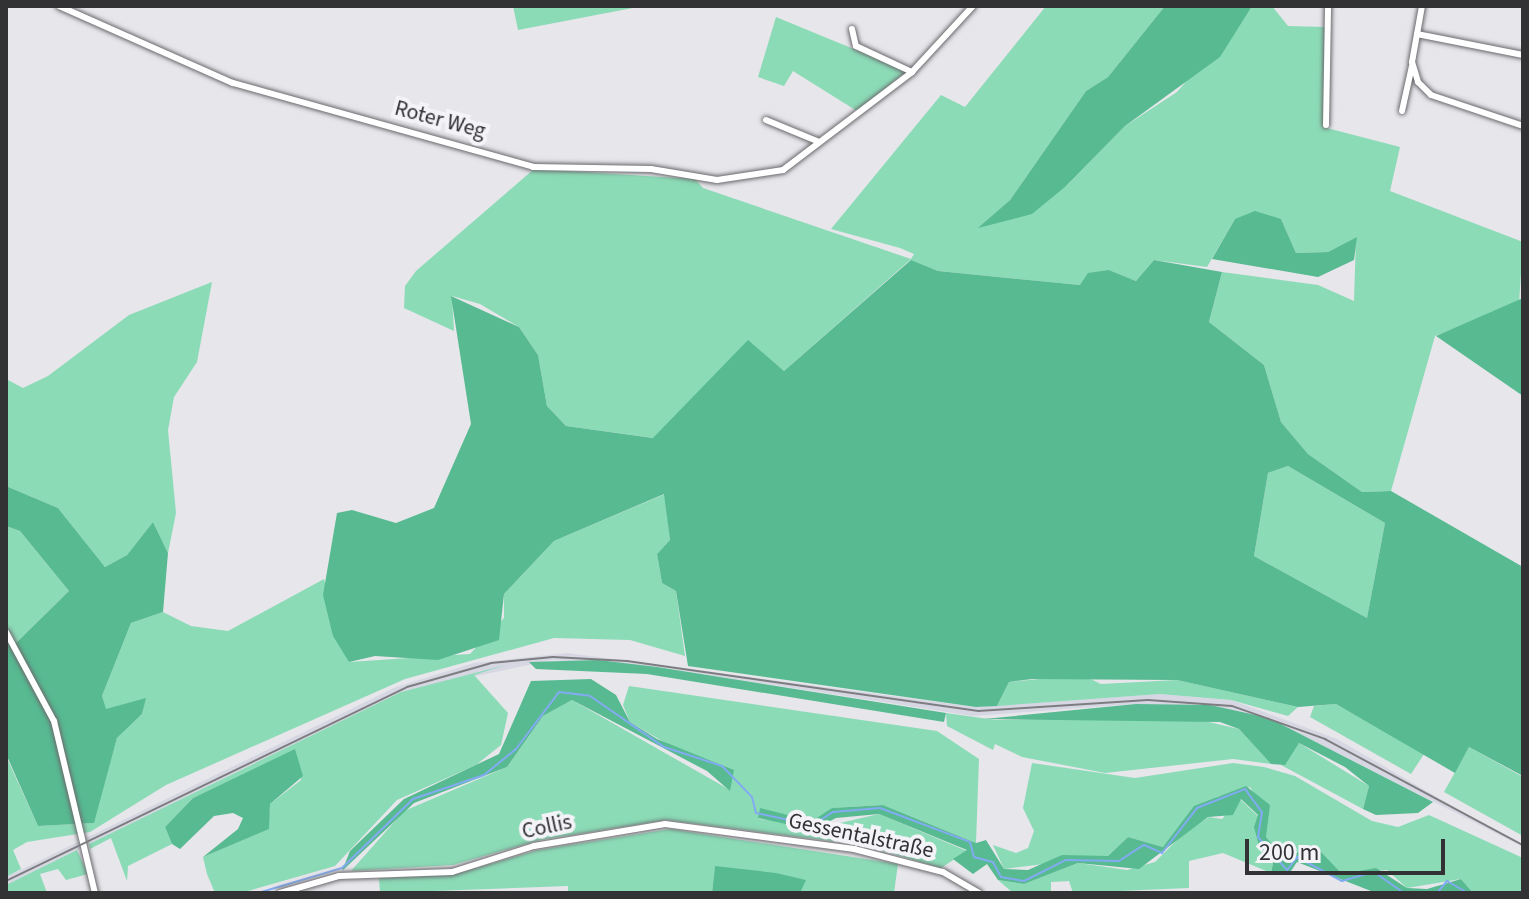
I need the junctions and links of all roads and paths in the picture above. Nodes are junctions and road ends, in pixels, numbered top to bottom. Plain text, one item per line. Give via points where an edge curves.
1 (59, 6) edge
2 (973, 6) edge
3 (1328, 6) edge
4 (1422, 6) edge
5 (852, 29) dead end
6 (1417, 34) junction
7 (1523, 55) edge
8 (1412, 62) junction
9 (912, 72) junction
10 (1402, 111) dead end
11 (766, 120) dead end
12 (1326, 125) dead end
13 (1523, 126) edge
14 (819, 142) junction
15 (6, 632) edge
16 (731, 828) joint
17 (95, 893) edge
18 (280, 893) edge
19 (979, 893) edge

1 - 14 street, Roter Weg via 233,83 533,167 735,179 783,170
2 - 9 street, Roter Weg
3 - 12 street
4 - 6 street
5 - 9 street via 856,46
6 - 7 street
6 - 8 street
8 - 10 street
8 - 13 street via 1431,95
9 - 14 street, Roter Weg
11 - 14 street
15 - 17 street via 54,721 73,824
16 - 18 street, Collis via 634,828 534,846 452,872 339,876
16 - 19 street, Gessentalstraße via 943,872

